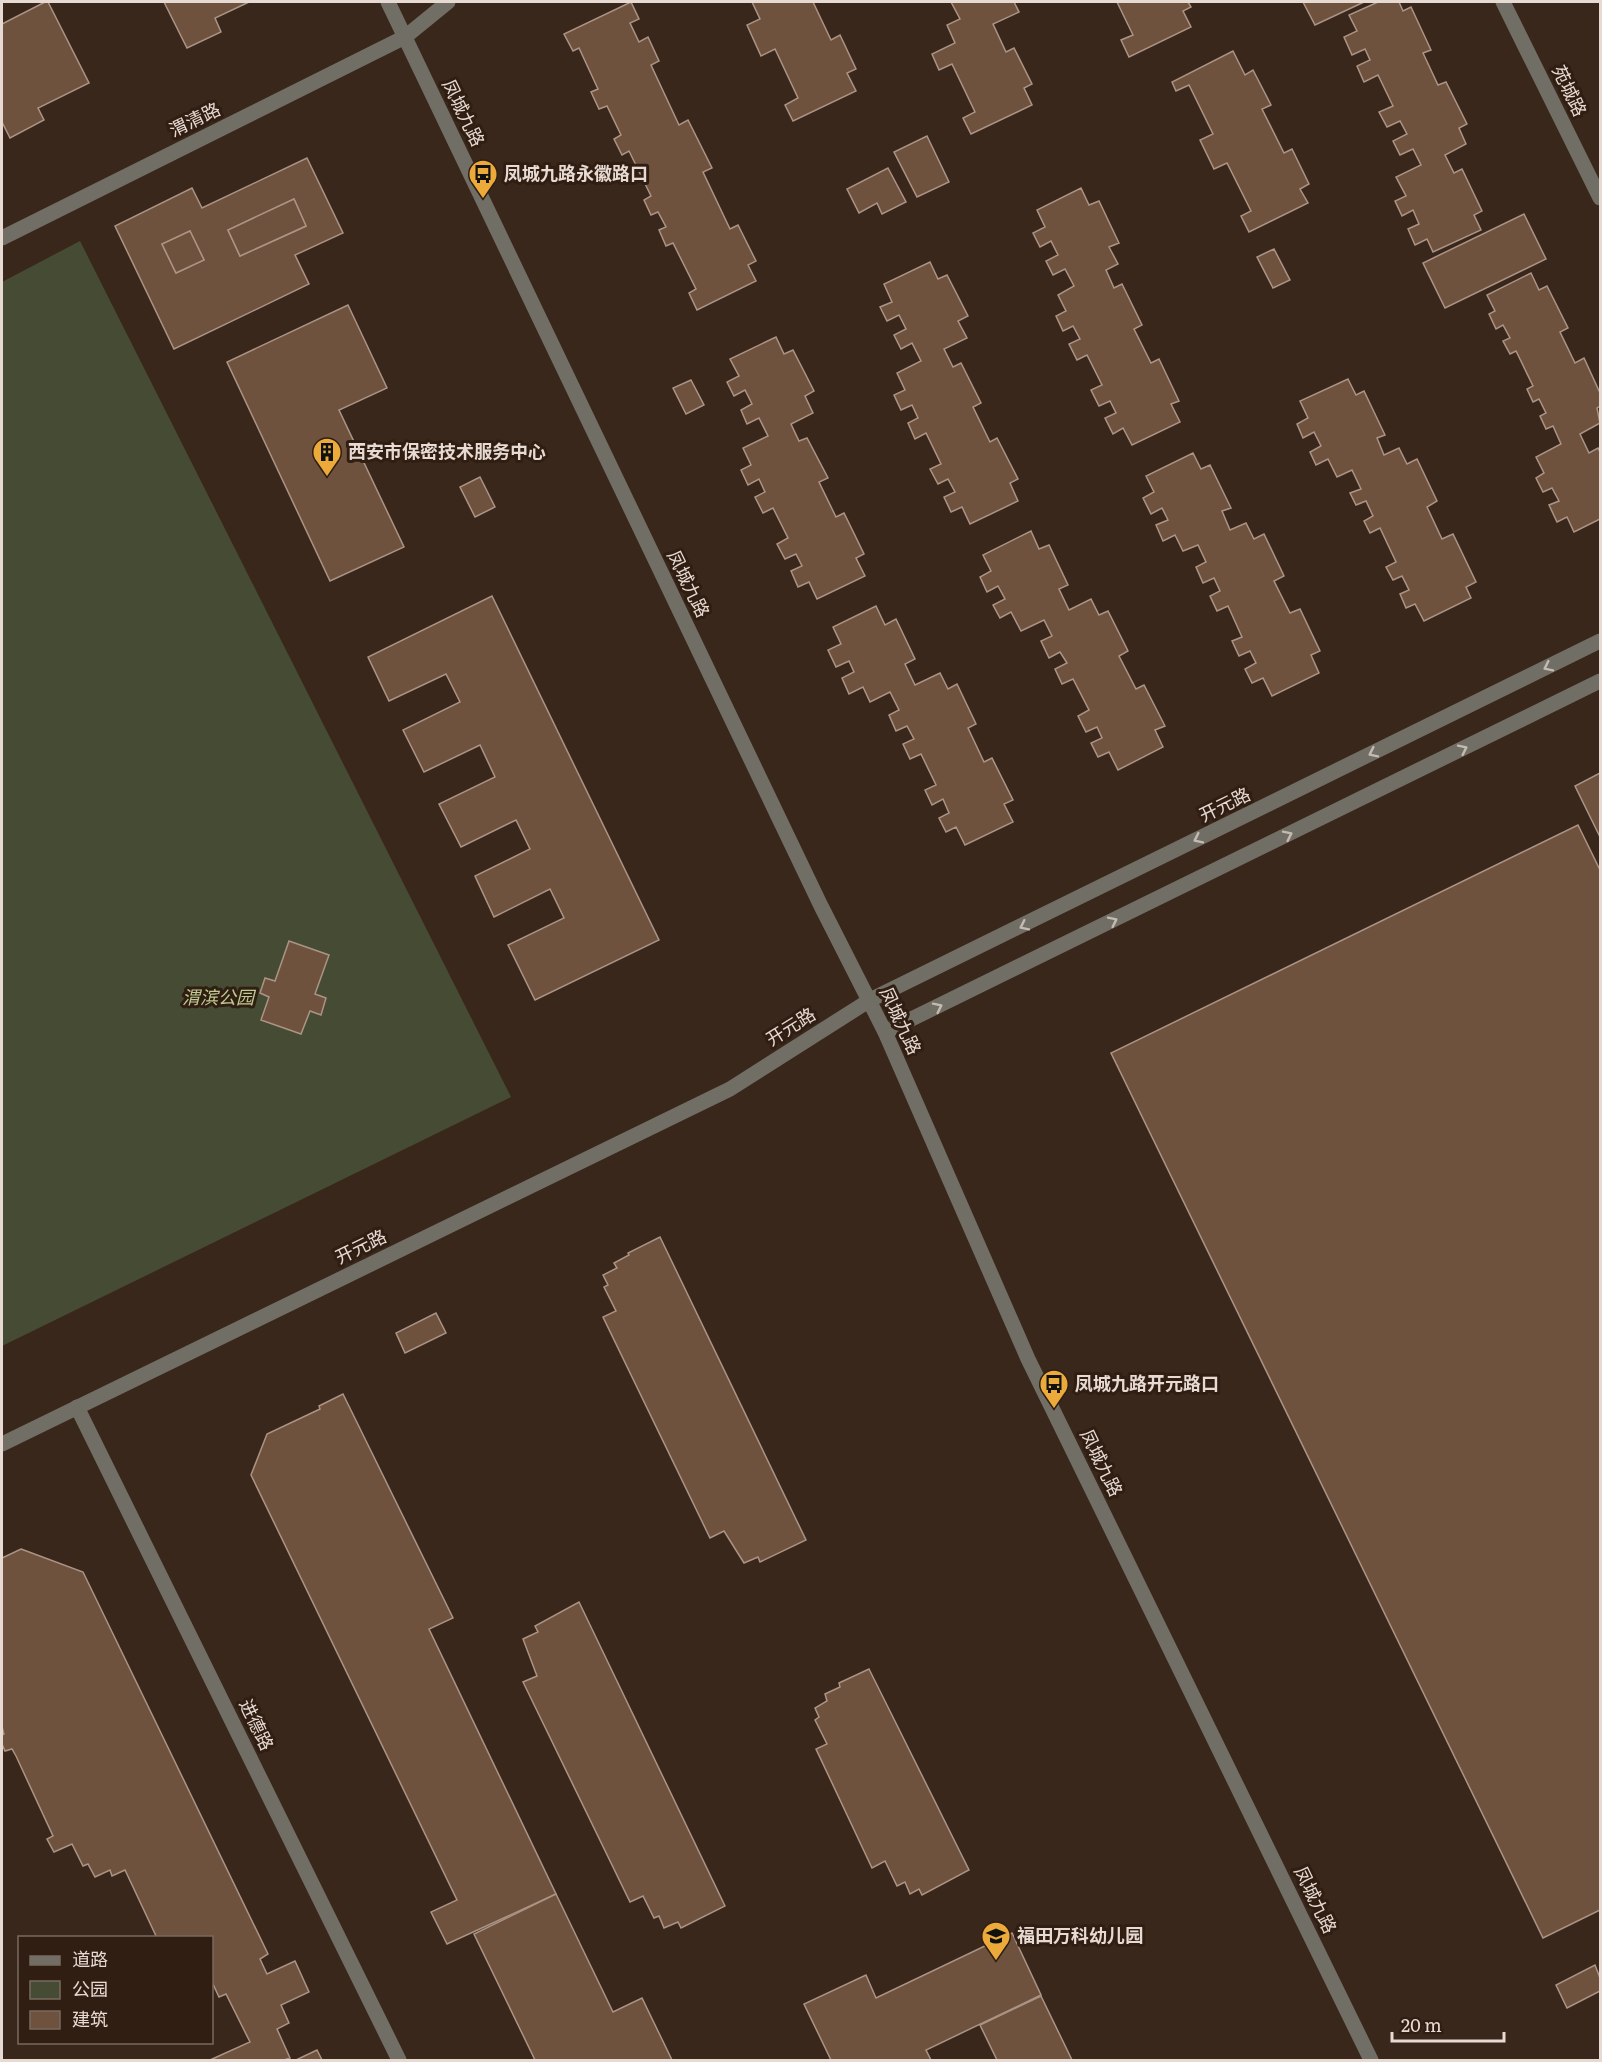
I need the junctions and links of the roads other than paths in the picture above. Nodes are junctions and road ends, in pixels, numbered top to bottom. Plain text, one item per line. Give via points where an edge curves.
1 (388, 2) edge
2 (448, 2) edge
3 (1503, 2) edge
4 (405, 37) junction
5 (1600, 198) edge
6 (2, 237) edge
7 (1600, 641) edge
8 (1600, 681) edge
9 (870, 1000) junction
10 (885, 1032) junction
11 (77, 1407) junction
12 (2, 1444) edge
13 (399, 2061) edge
14 (1371, 2061) edge

1 - 4 street, 凤城九路
2 - 4 street, 渭清路
3 - 5 street, 苑城路
4 - 6 street, 渭清路
4 - 9 street, 凤城九路 via 821,906
7 -> 9 street, 开元路
10 -> 8 street
9 - 10 street, 凤城九路
9 - 11 street, 开元路 via 730,1089
10 - 14 street, 凤城九路 via 1029,1359
11 - 12 street, 开元路
11 - 13 street, 进德路

